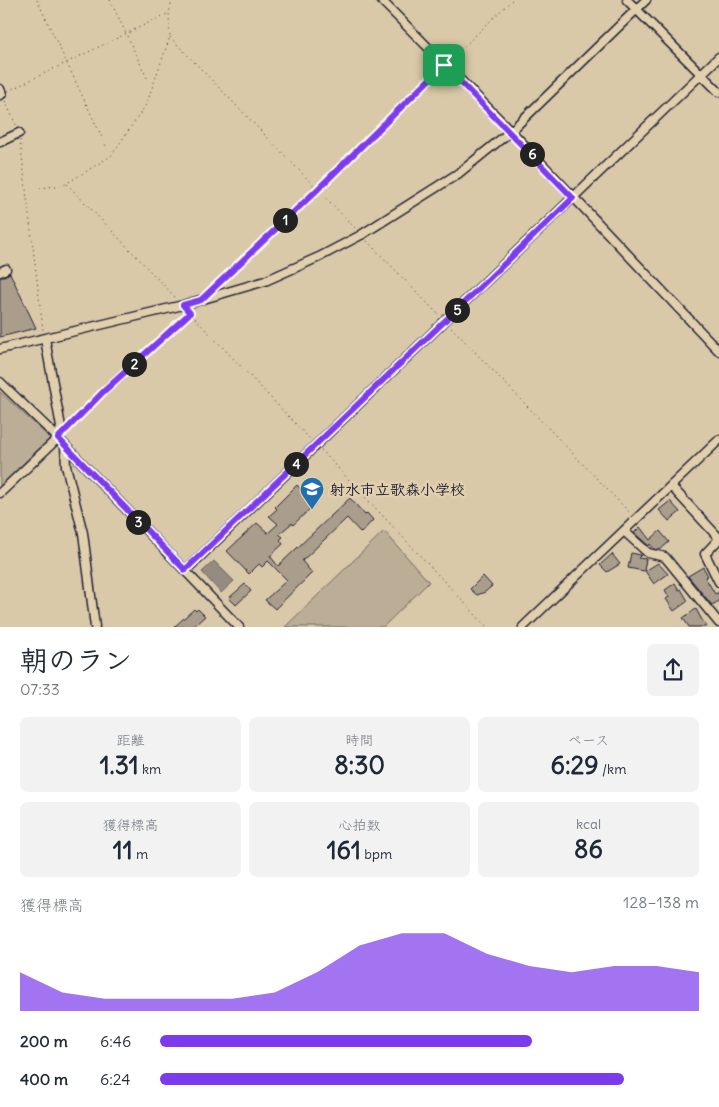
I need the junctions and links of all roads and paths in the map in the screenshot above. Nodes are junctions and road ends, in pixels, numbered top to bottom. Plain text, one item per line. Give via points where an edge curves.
1 (37, 0) edge
2 (110, 0) edge
3 (172, 0) edge
4 (381, 0) edge
5 (512, 0) edge
6 (627, 0) edge
7 (646, 0) edge
8 (636, 9) junction
9 (169, 13) junction
10 (126, 33) junction
11 (170, 37) junction
12 (719, 57) edge
13 (67, 62) junction
14 (444, 65) junction
15 (701, 74) junction
16 (148, 80) dead end
17 (719, 92) edge
18 (1, 93) edge
19 (511, 131) junction
20 (20, 133) junction
21 (0, 142) edge
22 (107, 148) dead end
23 (67, 184) junction
24 (40, 188) dead end
25 (317, 190) junction
26 (573, 198) junction
27 (361, 235) junction
28 (212, 289) dead end
29 (183, 305) junction
30 (190, 313) junction
31 (445, 321) junction
32 (45, 339) junction
33 (0, 349) edge
34 (719, 351) edge
35 (0, 382) edge
36 (58, 438) junction
37 (719, 440) edge
38 (316, 445) junction
39 (65, 446) junction
40 (671, 486) junction
41 (0, 493) edge
42 (636, 519) junction
43 (624, 531) junction
44 (719, 538) edge
45 (185, 570) junction
46 (719, 582) edge
47 (719, 623) edge
48 (95, 627) edge
49 (239, 627) edge
50 (488, 627) edge
51 (523, 627) edge
52 (714, 627) edge

1 - 13 path
2 - 10 path
3 - 9 path
4 - 14 street
5 - 14 path
6 - 8 street
7 - 8 street
8 - 15 street
8 - 19 street
9 - 10 path
9 - 11 path
10 - 13 path
10 - 16 path
11 - 23 path via 146,105 111,156
11 - 25 path
12 - 15 street
13 - 18 path
13 - 22 path
14 - 19 street
14 - 25 path
15 - 17 street
15 - 26 street
18 - 20 path
19 - 26 street
19 - 27 street via 459,173
20 - 21 street
20 - 32 path
23 - 24 path
23 - 29 path
25 - 27 path
25 - 28 path
26 - 31 street
26 - 34 street
27 - 29 street via 265,281
27 - 31 path
29 - 30 path
29 - 32 street
30 - 36 path
30 - 38 path
31 - 38 street
31 - 42 path
32 - 33 street
32 - 36 street via 61,427
35 - 36 street
36 - 39 street
36 - 41 street
37 - 40 street
38 - 45 street
38 - 50 path
39 - 45 street
39 - 48 street via 66,466 83,533
40 - 42 street
40 - 44 street
42 - 43 street
43 - 47 street via 648,553 665,557
43 - 51 street
44 - 46 street via 705,554
45 - 49 street
47 - 52 street

